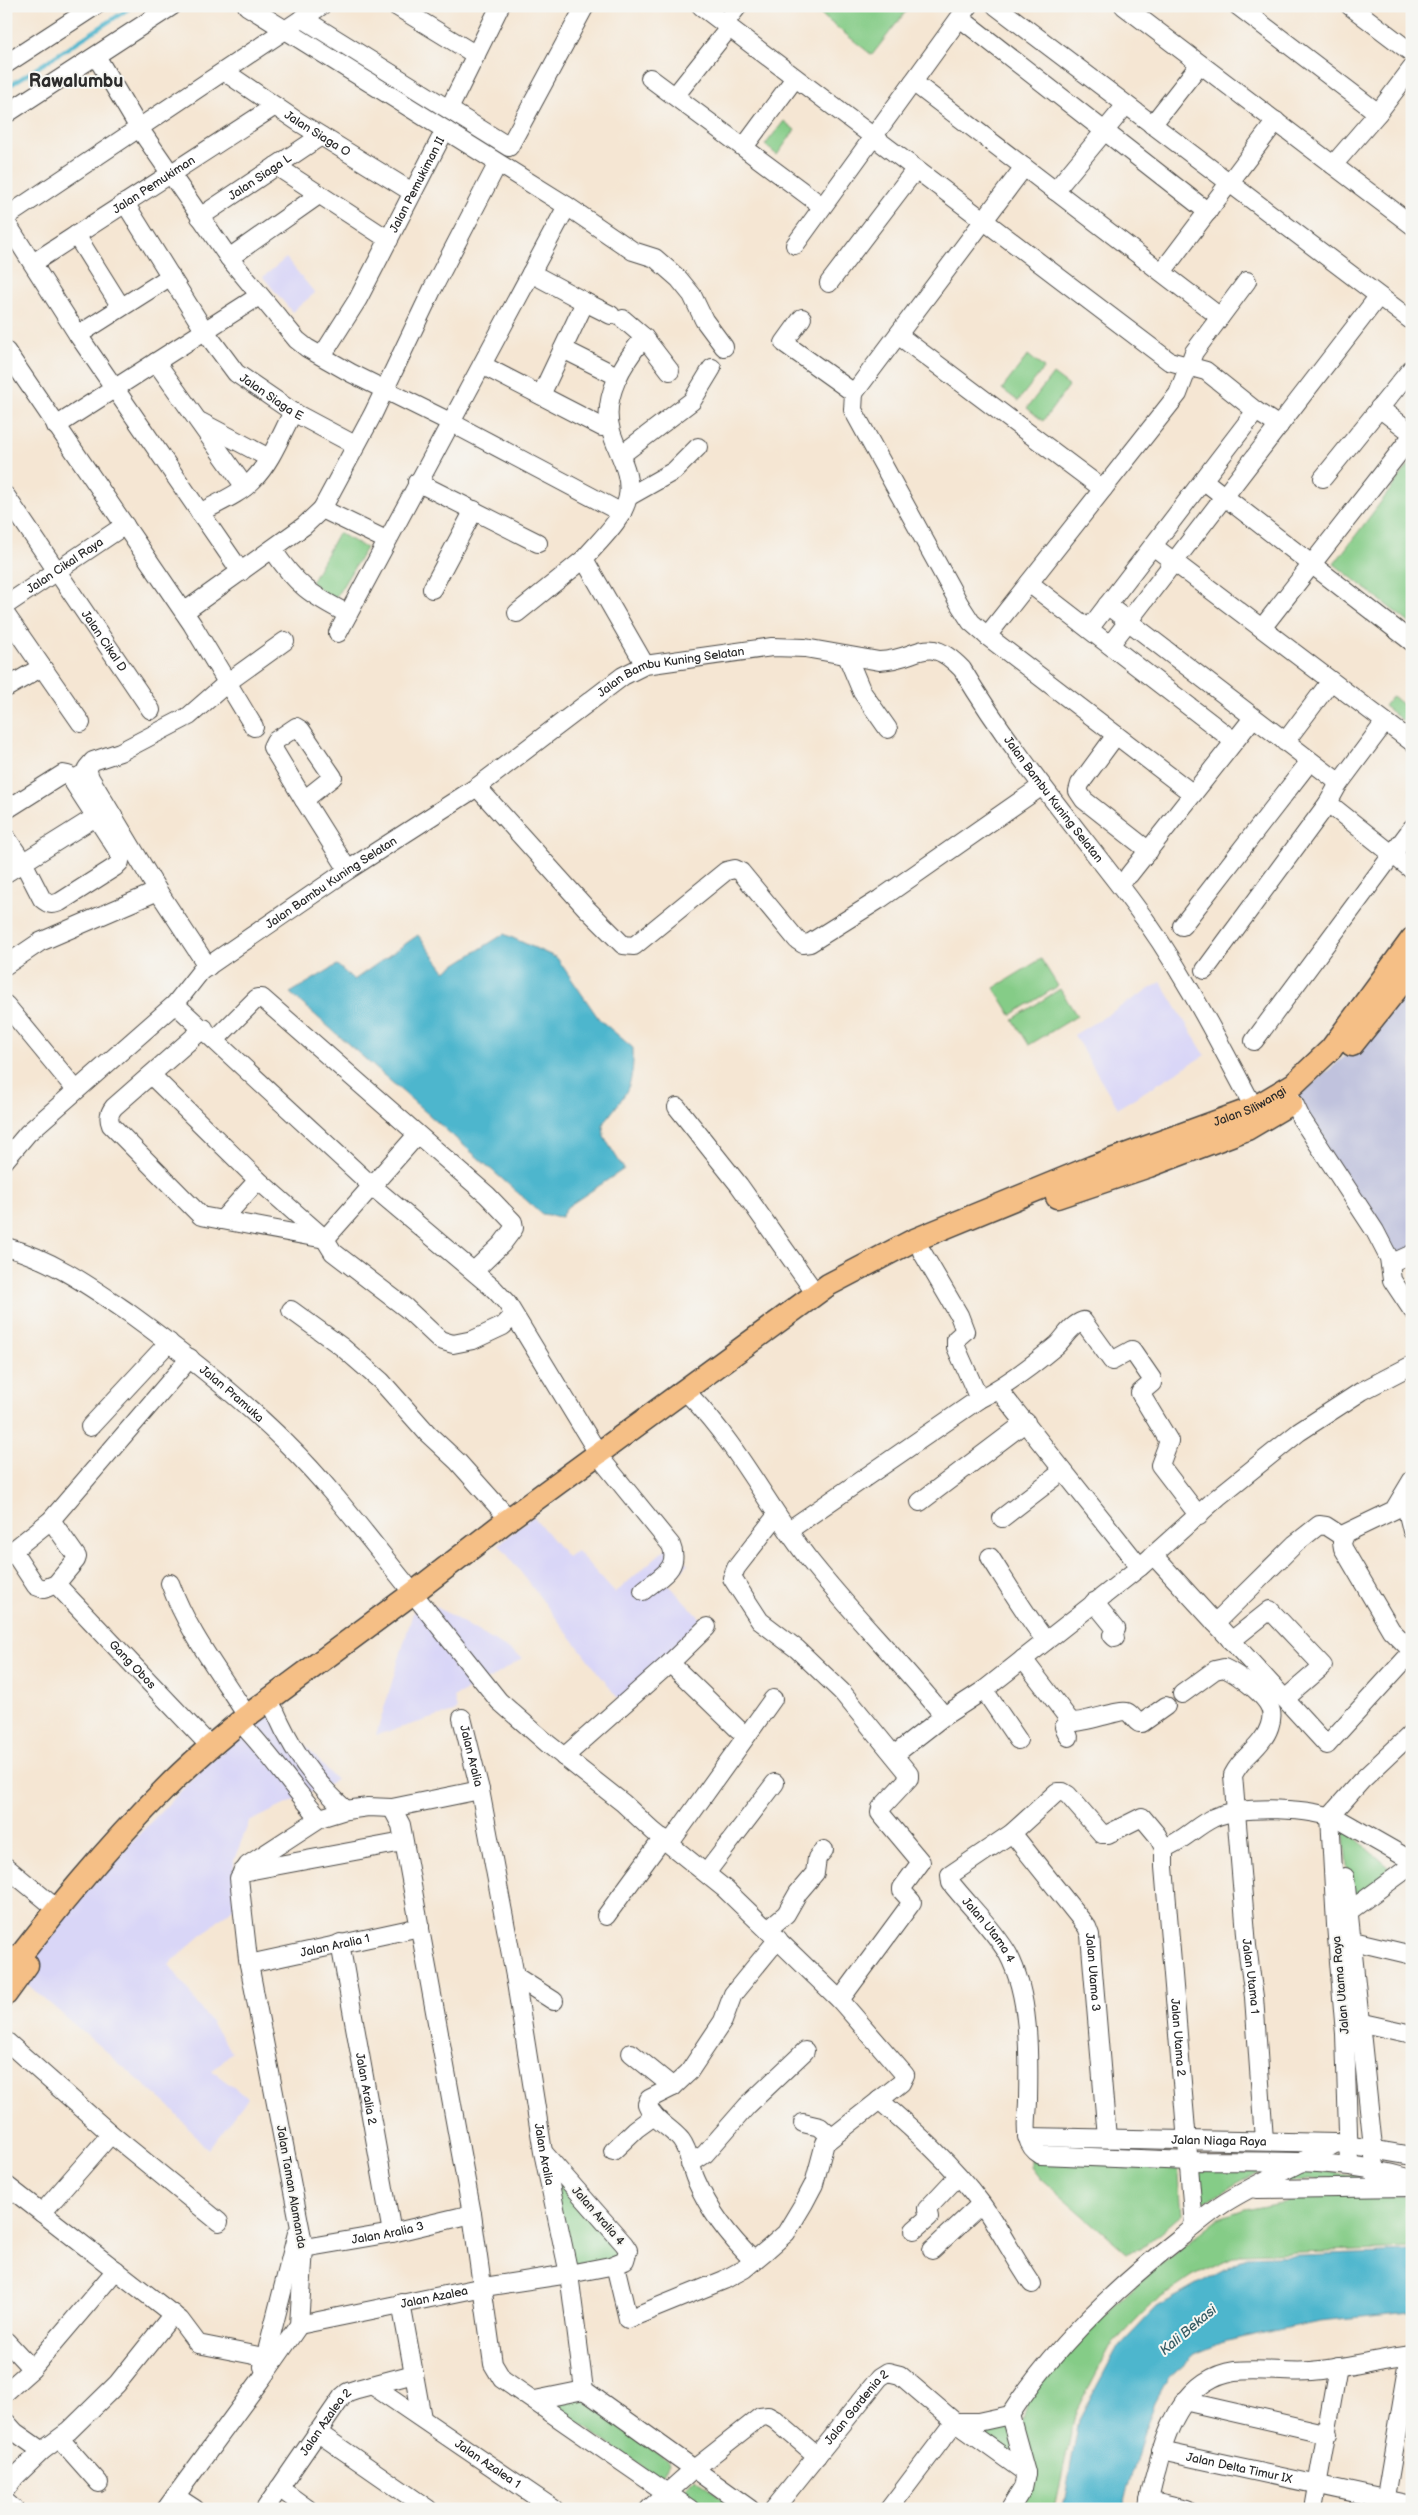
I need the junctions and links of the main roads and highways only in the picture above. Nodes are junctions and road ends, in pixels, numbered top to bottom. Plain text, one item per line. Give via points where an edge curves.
1 (1412, 939) edge
2 (1412, 966) edge
3 (1072, 1184) junction
4 (1032, 1199) junction
5 (602, 1458) junction
6 (417, 1598) junction
7 (245, 1723) junction
8 (6, 1974) edge
9 (6, 1994) edge

1 - 3 main road, Jalan Siliwangi via 1331,1048 1294,1084 1254,1108 1141,1148
2 - 3 main road, Jalan Siliwangi via 1344,1058 1293,1101 1247,1129 1149,1166
3 - 4 main road, Jalan Siliwangi
4 - 5 main road via 823,1304
4 - 5 main road via 912,1241 828,1285
5 - 6 main road
5 - 6 main road via 509,1519
6 - 7 main road
7 - 8 main road via 210,1746 161,1792 57,1909
7 - 9 main road via 55,1927

